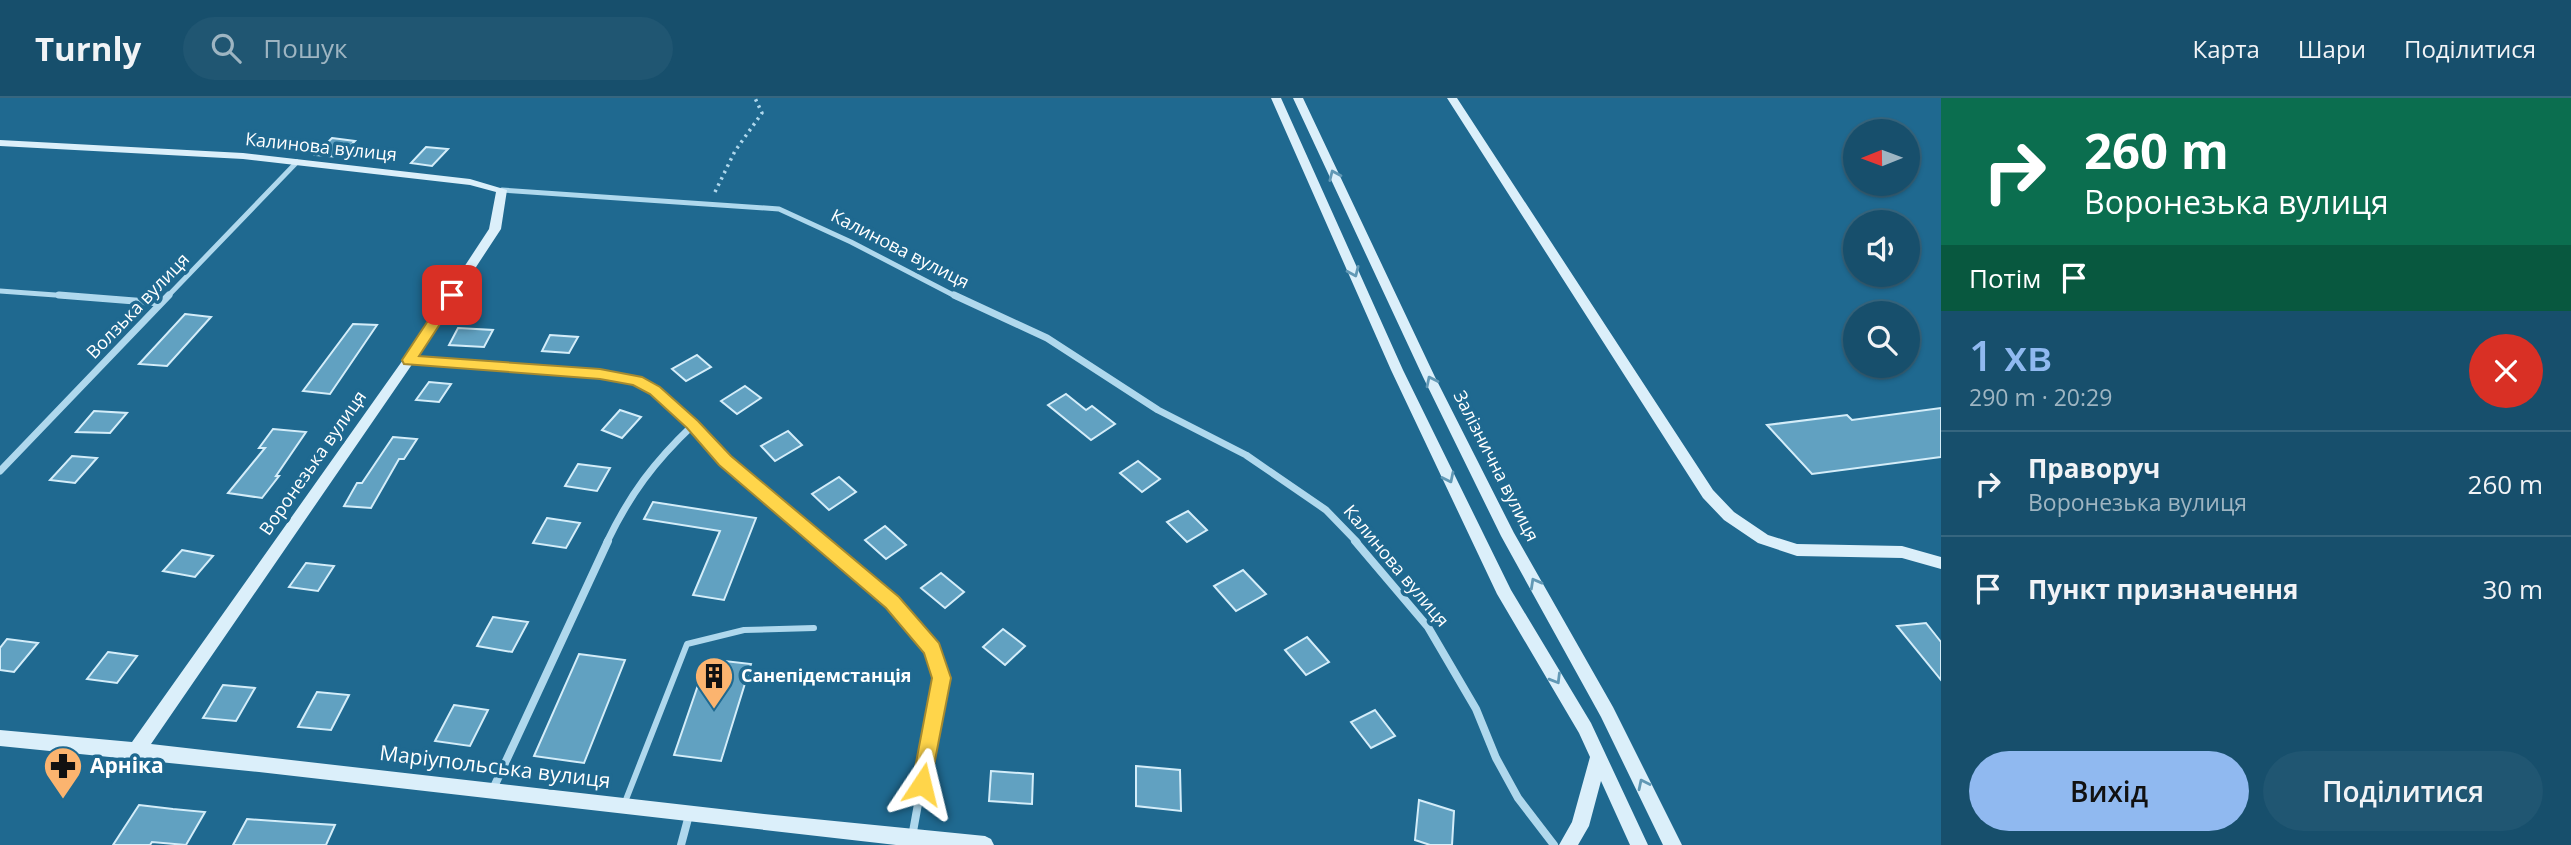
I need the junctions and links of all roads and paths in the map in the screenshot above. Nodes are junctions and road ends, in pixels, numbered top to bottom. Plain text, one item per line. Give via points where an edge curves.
1 (755, 98) edge
2 (1276, 98) edge
3 (1298, 98) edge
4 (1452, 98) edge
5 (0, 144) edge
6 (297, 162) junction
7 (502, 190) junction
8 (711, 203) junction
9 (0, 291) edge
10 (160, 303) junction
11 (409, 360) junction
12 (693, 425) junction
13 (0, 471) edge
14 (1939, 560) edge
15 (814, 628) dead end
16 (0, 738) edge
17 (136, 750) junction
18 (1598, 757) junction
19 (493, 789) junction
20 (623, 805) junction
21 (690, 814) junction
22 (912, 837) junction
23 (870, 839) edge
24 (681, 845) edge
25 (985, 845) edge
26 (1554, 845) edge
27 (1568, 845) edge
28 (1639, 845) edge
29 (1673, 845) edge

1 - 8 path via 762,113 723,169
2 -> 18 street via 1397,370 1499,581
29 -> 3 street, Залізнична вулиця via 1607,712 1508,536
4 - 14 street via 1686,461 1729,516 1763,539 1797,550 1902,552
5 - 6 street, Калинова вулиця
6 - 7 street, Калинова вулиця via 470,182
6 - 10 street, Волзька вулиця
7 - 8 street, Калинова вулиця
7 - 11 street, Воронезька вулиця via 495,229
8 - 26 street, Калинова вулиця via 779,209 1047,338 1158,410 1246,454 1326,510 1428,627 1476,709 1518,798
9 - 10 street
10 - 13 street, Волзька вулиця
11 - 12 street via 600,374 637,381 655,390
11 - 17 street, Воронезька вулиця
12 - 19 street via 659,457 625,503
12 - 22 street via 725,461 892,603 932,649 941,678
15 - 20 lane via 744,629 687,644
16 - 17 street, Маріупольська вулиця
17 - 19 street, Маріупольська вулиця
18 - 27 street via 1580,826
18 - 28 street
19 - 20 street, Маріупольська вулиця
20 - 21 street, Маріупольська вулиця
21 - 23 street, Маріупольська вулиця
21 - 24 street
22 - 23 street, Маріупольська вулиця
22 - 25 street, Маріупольська вулиця

